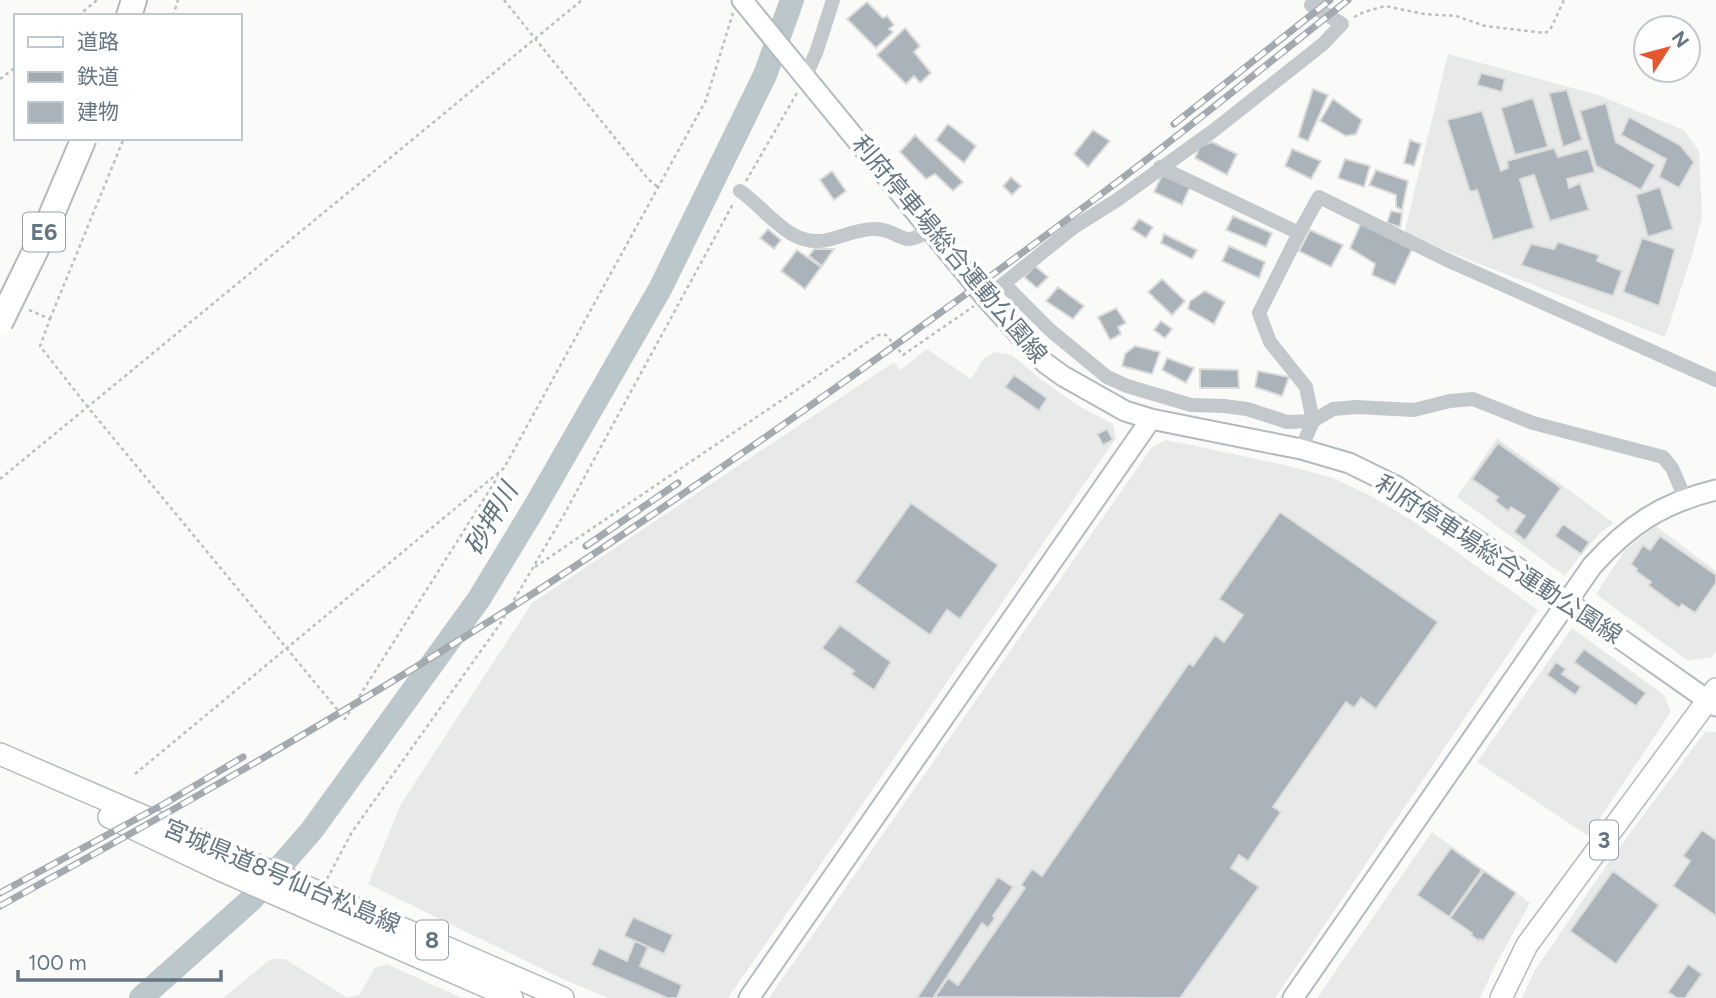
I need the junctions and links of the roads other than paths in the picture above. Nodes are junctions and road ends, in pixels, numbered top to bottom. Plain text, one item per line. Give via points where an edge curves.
1 (833, 0) edge
2 (1318, 0) edge
3 (741, 6) edge
4 (800, 71) junction
5 (83, 140) edge
6 (1160, 167) junction
7 (740, 191) road end
8 (930, 229) junction
9 (1299, 233) junction
10 (1004, 284) junction
11 (986, 298) junction
12 (0, 323) edge
13 (1716, 380) edge
14 (1151, 419) junction
15 (1312, 421) junction
16 (1301, 449) junction
17 (1716, 490) edge
18 (1685, 498) junction
19 (1567, 601) junction
20 (1713, 698) edge
21 (0, 754) edge
22 (0, 770) edge
23 (225, 862) junction
24 (512, 998) edge
25 (563, 998) edge
26 (749, 998) edge
27 (1293, 998) edge
28 (1501, 998) edge

1 - 4 street via 816,53
2 - 6 street via 1311,5 1342,24 1213,131
3 - 4 street, 利府停車場総合運動公園線
4 - 8 street, 利府停車場総合運動公園線
5 - 12 highway, E6, bridge
6 - 9 street
6 - 10 street via 1074,227
7 - 8 street via 789,234 814,242 874,228 916,240
8 - 11 street, 利府停車場総合運動公園線
9 - 13 street via 1319,197 1445,259
9 - 15 street via 1259,313 1270,342 1306,387
10 - 11 street
10 - 15 street via 1050,330 1107,377 1127,386 1191,405 1247,409 1287,422
11 - 14 street, 利府停車場総合運動公園線 via 1045,363 1125,411
14 - 16 street, 利府停車場総合運動公園線
14 - 26 street
15 - 16 street
15 - 18 street via 1334,409 1414,410 1473,399 1533,423 1663,457
16 - 19 street, 利府停車場総合運動公園線 via 1349,463 1396,486
17 - 18 street
18 - 19 street via 1626,532 1592,566
19 - 20 street, 利府停車場総合運動公園線
19 - 27 street
20 - 28 main road, 3 via 1527,945
21 - 23 main road, 宮城県道8号仙台松島線 / 8
22 - 23 main road, 宮城県道8号仙台松島線 / 8
23 - 24 main road, 宮城県道8号仙台松島線 / 8 via 286,899
23 - 25 main road, 宮城県道8号仙台松島線 / 8 via 311,887

